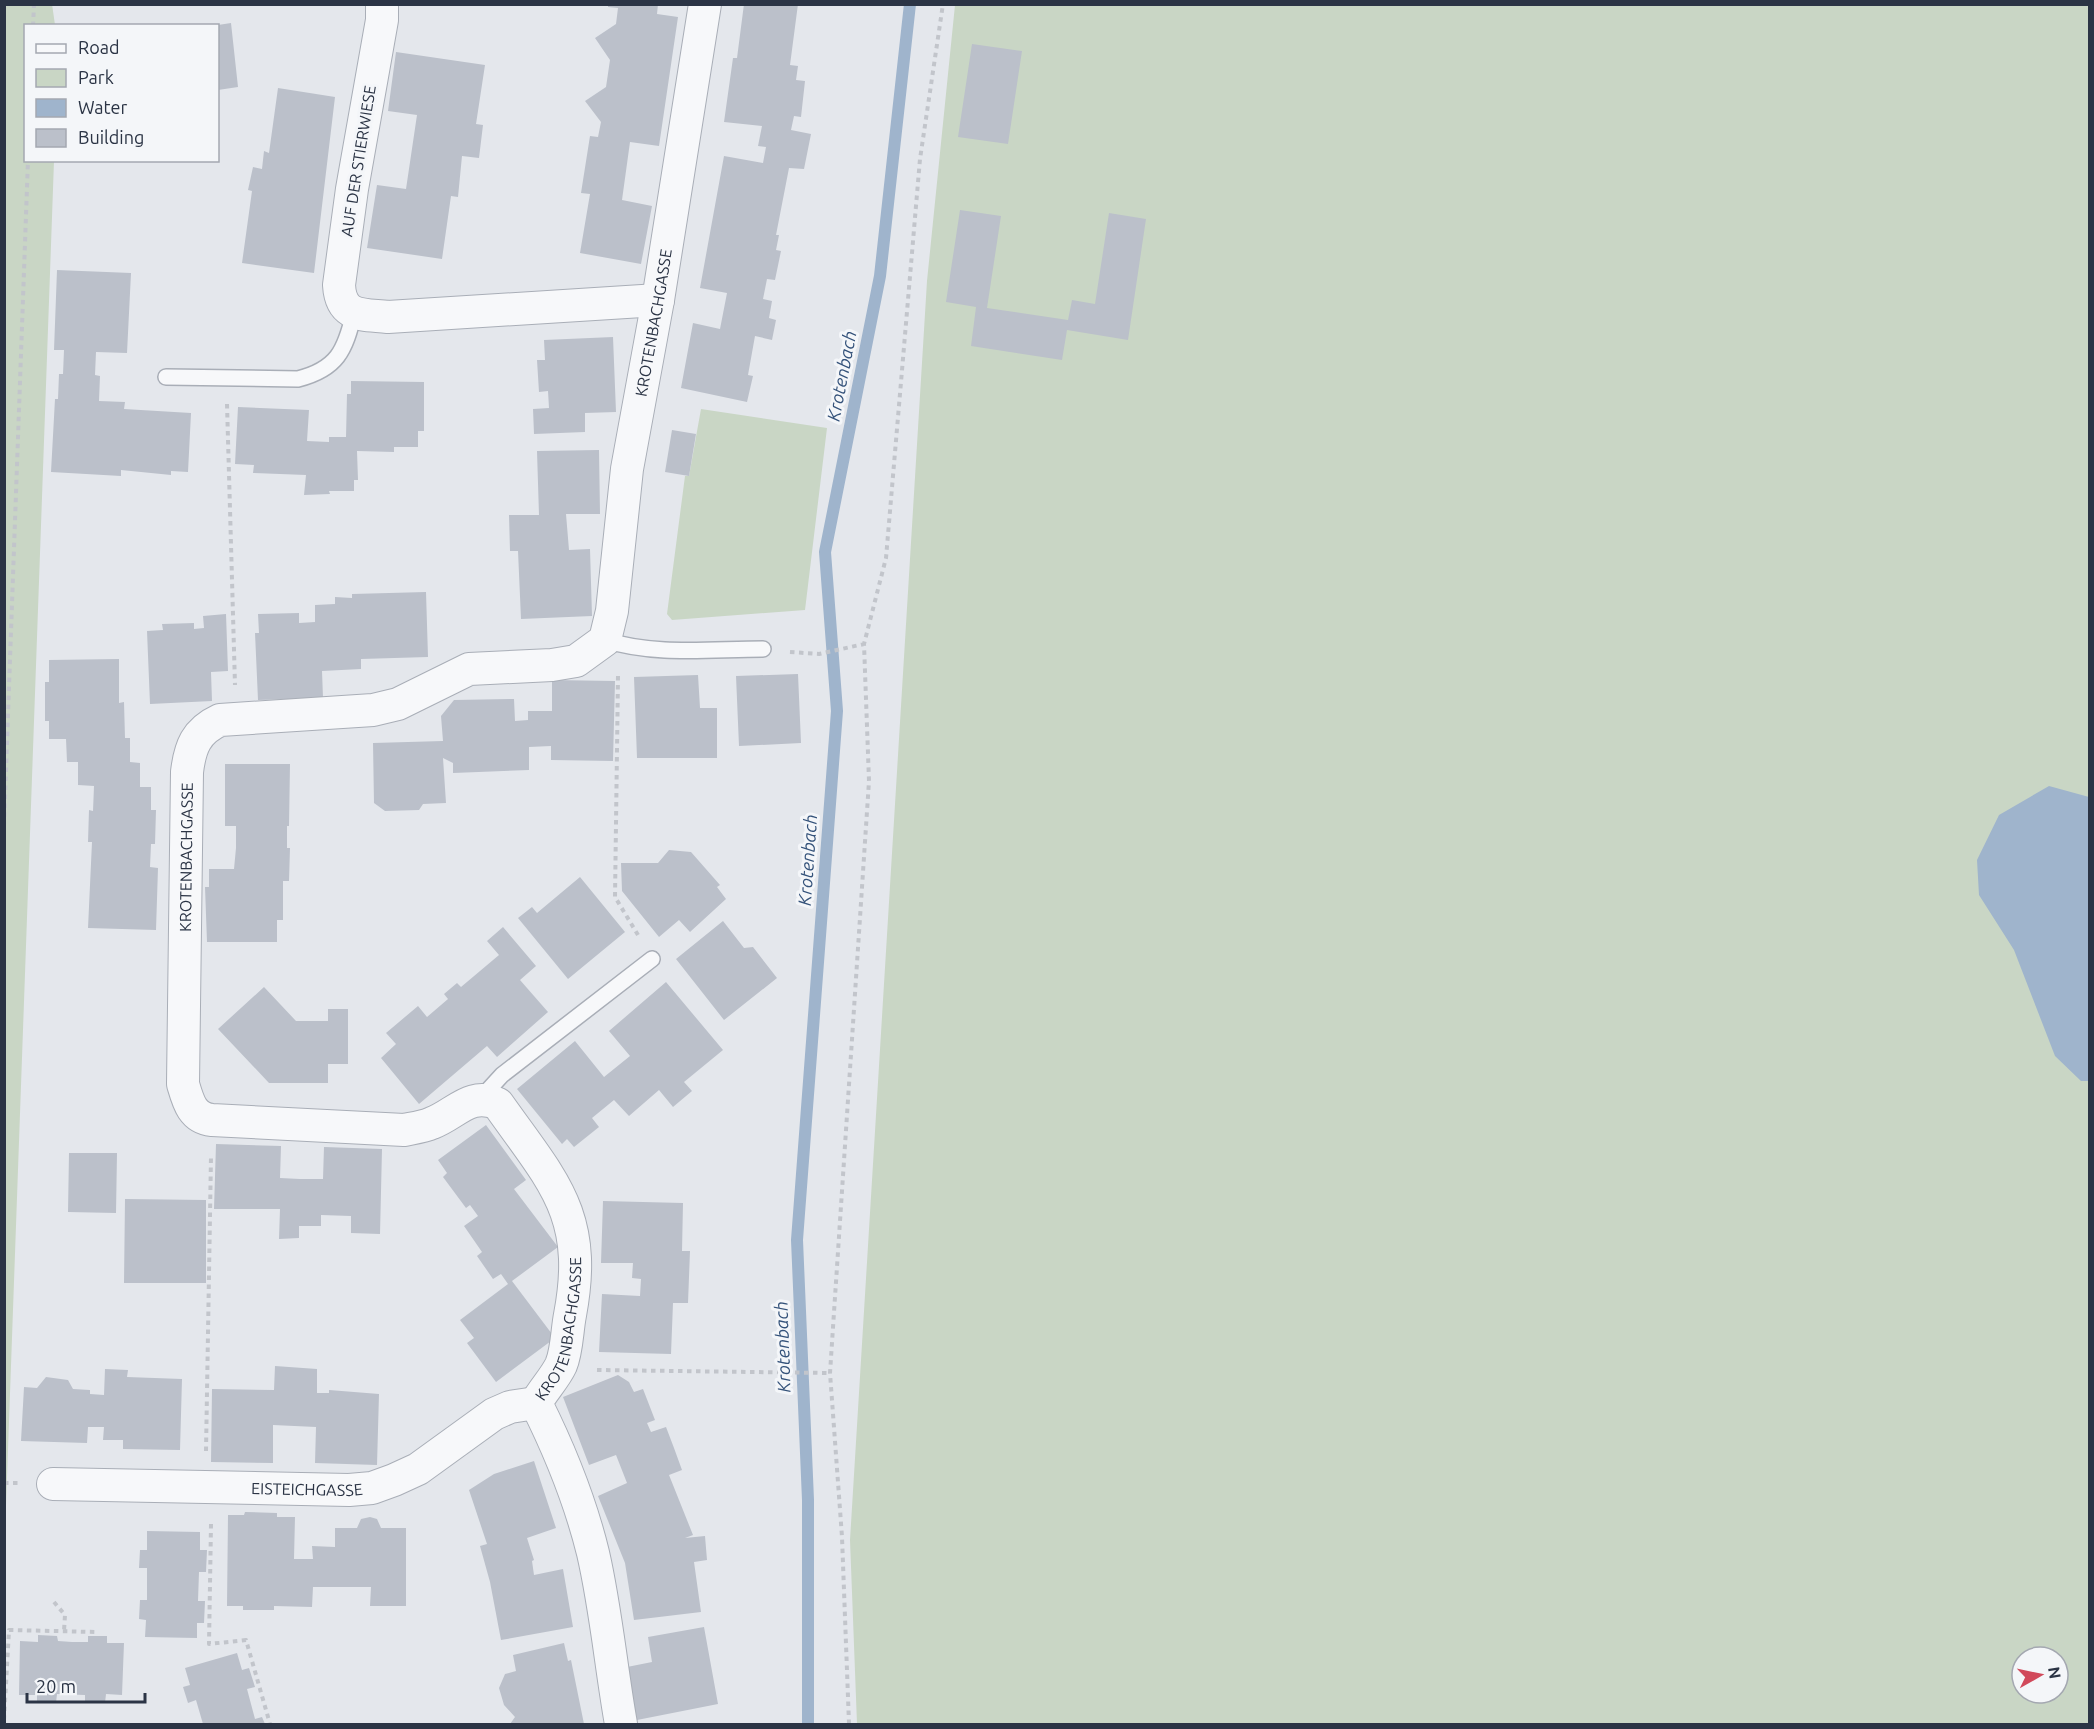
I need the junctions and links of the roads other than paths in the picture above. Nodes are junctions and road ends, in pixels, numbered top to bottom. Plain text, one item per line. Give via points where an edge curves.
1 (382, 4) edge
2 (705, 4) edge
3 (657, 300) junction
4 (354, 313) junction
5 (166, 377) dead end
6 (612, 643) junction
7 (763, 649) dead end
8 (652, 959) road end
9 (480, 1099) junction
10 (536, 1403) junction
11 (53, 1484) dead end
12 (621, 1725) edge

1 - 4 street, AUF DER STIERWIESE via 339,285 345,307
2 - 3 street, KROTENBACHGASSE
3 - 4 street via 388,317
3 - 6 street, KROTENBACHGASSE via 627,469
4 - 5 lane via 337,360 320,374 298,379
6 - 7 lane via 652,650
6 - 9 street, KROTENBACHGASSE via 576,661 469,669 398,704 373,710 220,720 195,739 187,772 183,1084 196,1114 212,1120 404,1130 434,1123 469,1101
8 - 9 lane via 502,1075
9 - 10 street, KROTENBACHGASSE via 498,1104 555,1185 570,1219 576,1253 561,1364
10 - 11 street, EISTEICHGASSE via 494,1414 418,1469 372,1488 349,1491
10 - 12 street, KROTENBACHGASSE via 573,1485 593,1553

